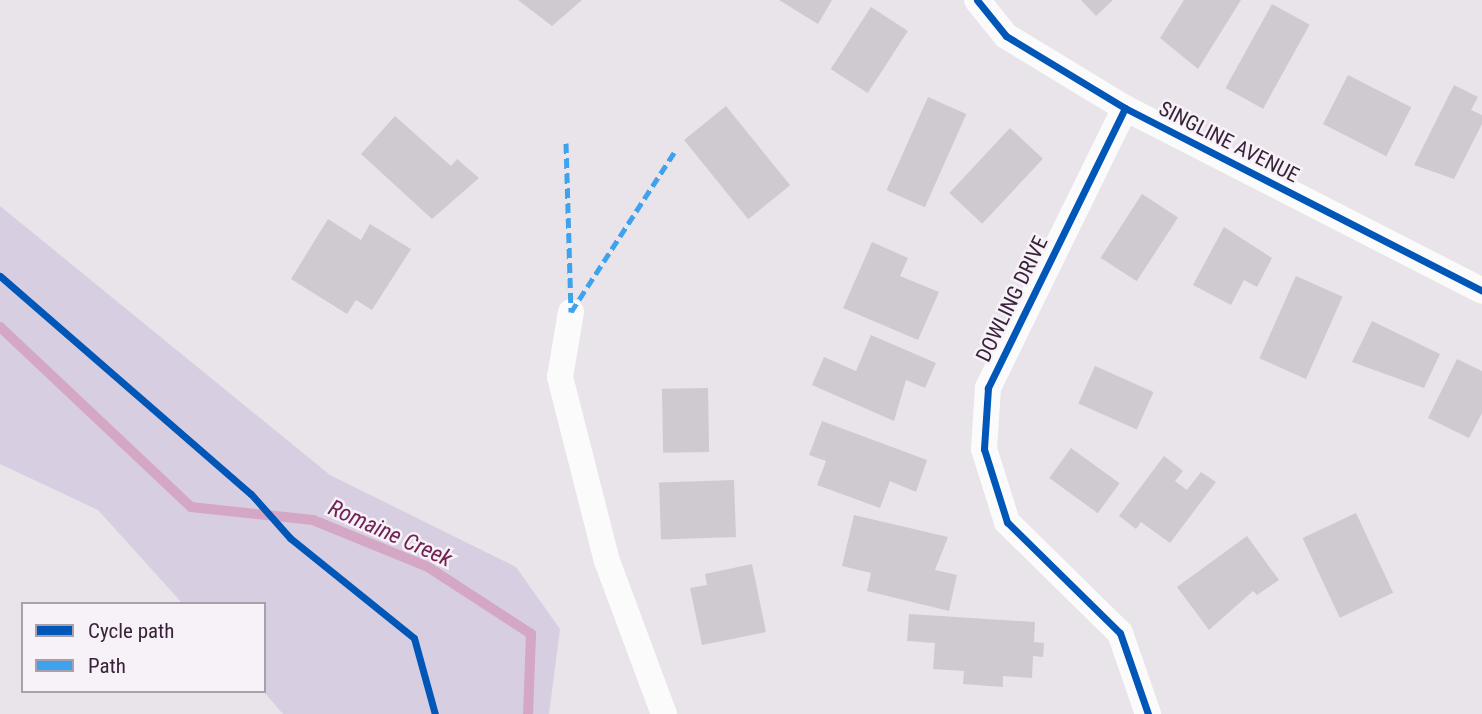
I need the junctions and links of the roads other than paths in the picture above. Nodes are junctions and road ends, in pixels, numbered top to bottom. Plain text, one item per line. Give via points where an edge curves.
1 (977, 0) edge
2 (1125, 108) junction
3 (1482, 291) edge
4 (571, 313) dead end
5 (664, 714) edge
6 (1147, 714) edge

1 - 2 street, SINGLINE AVENUE via 1006,36
2 - 3 street, SINGLINE AVENUE
2 - 6 street, DOWLING DRIVE via 988,388 984,449 1007,522 1120,633
4 - 5 street via 560,377 607,561

